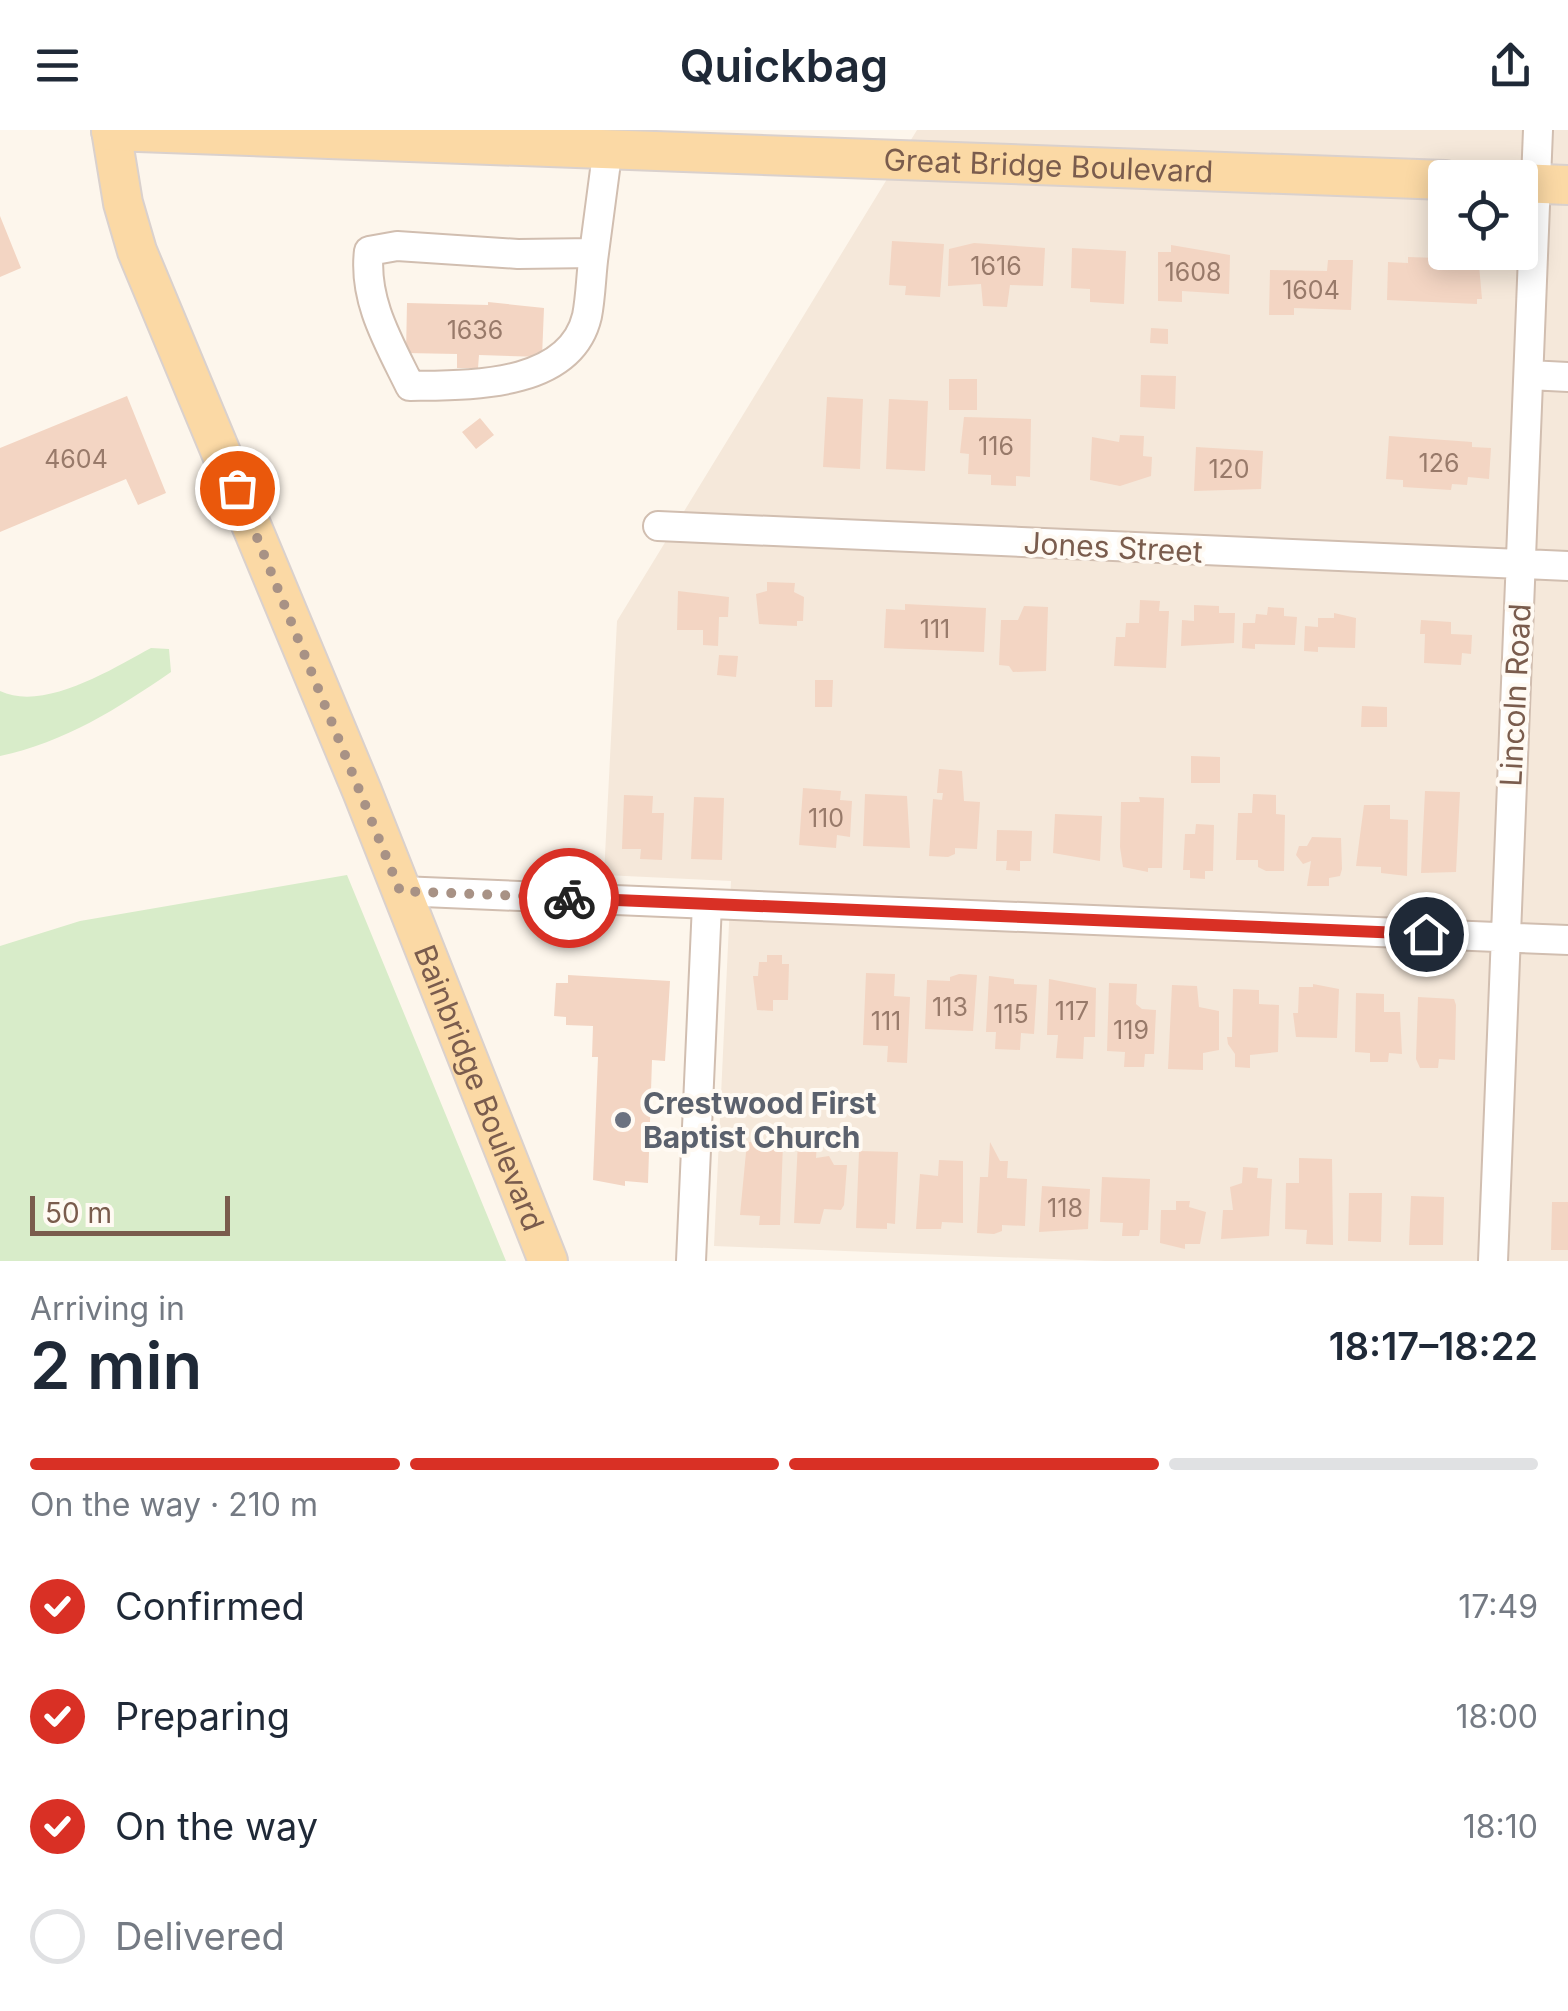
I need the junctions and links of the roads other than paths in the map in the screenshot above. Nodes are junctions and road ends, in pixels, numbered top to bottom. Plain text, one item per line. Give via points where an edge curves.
1 (96, 130) edge
2 (111, 130) edge
3 (1538, 130) edge
4 (256, 132) edge
5 (608, 147) junction
6 (1428, 179) edge
7 (1541, 184) edge
8 (594, 252) junction
9 (1530, 375) junction
10 (1568, 377) edge
11 (658, 526) dead end
12 (1521, 564) junction
13 (1568, 566) edge
14 (400, 891) junction
15 (707, 904) junction
16 (1505, 937) junction
17 (1568, 940) edge
18 (548, 1261) edge
19 (691, 1261) edge
20 (1492, 1261) edge

1 - 2 street
2 - 4 main road, Great Bridge Boulevard
2 - 14 main road, Bainbridge Boulevard via 138,250
3 - 7 street, Lincoln Road
4 - 5 main road, Great Bridge Boulevard
5 - 6 main road, Great Bridge Boulevard
5 - 8 street
7 - 9 street, Lincoln Road
8 - 8 street via 397,246 369,251 366,275 382,331 410,386 446,385 542,371 567,352 586,319
9 - 10 street
9 - 12 street, Lincoln Road
11 - 12 street, Jones Street
12 - 13 street, Jones Street
12 - 16 street, Lincoln Road
14 - 15 street
14 - 18 main road, Bainbridge Boulevard
15 - 16 street
15 - 19 street
16 - 17 street
16 - 20 street, Lincoln Road

